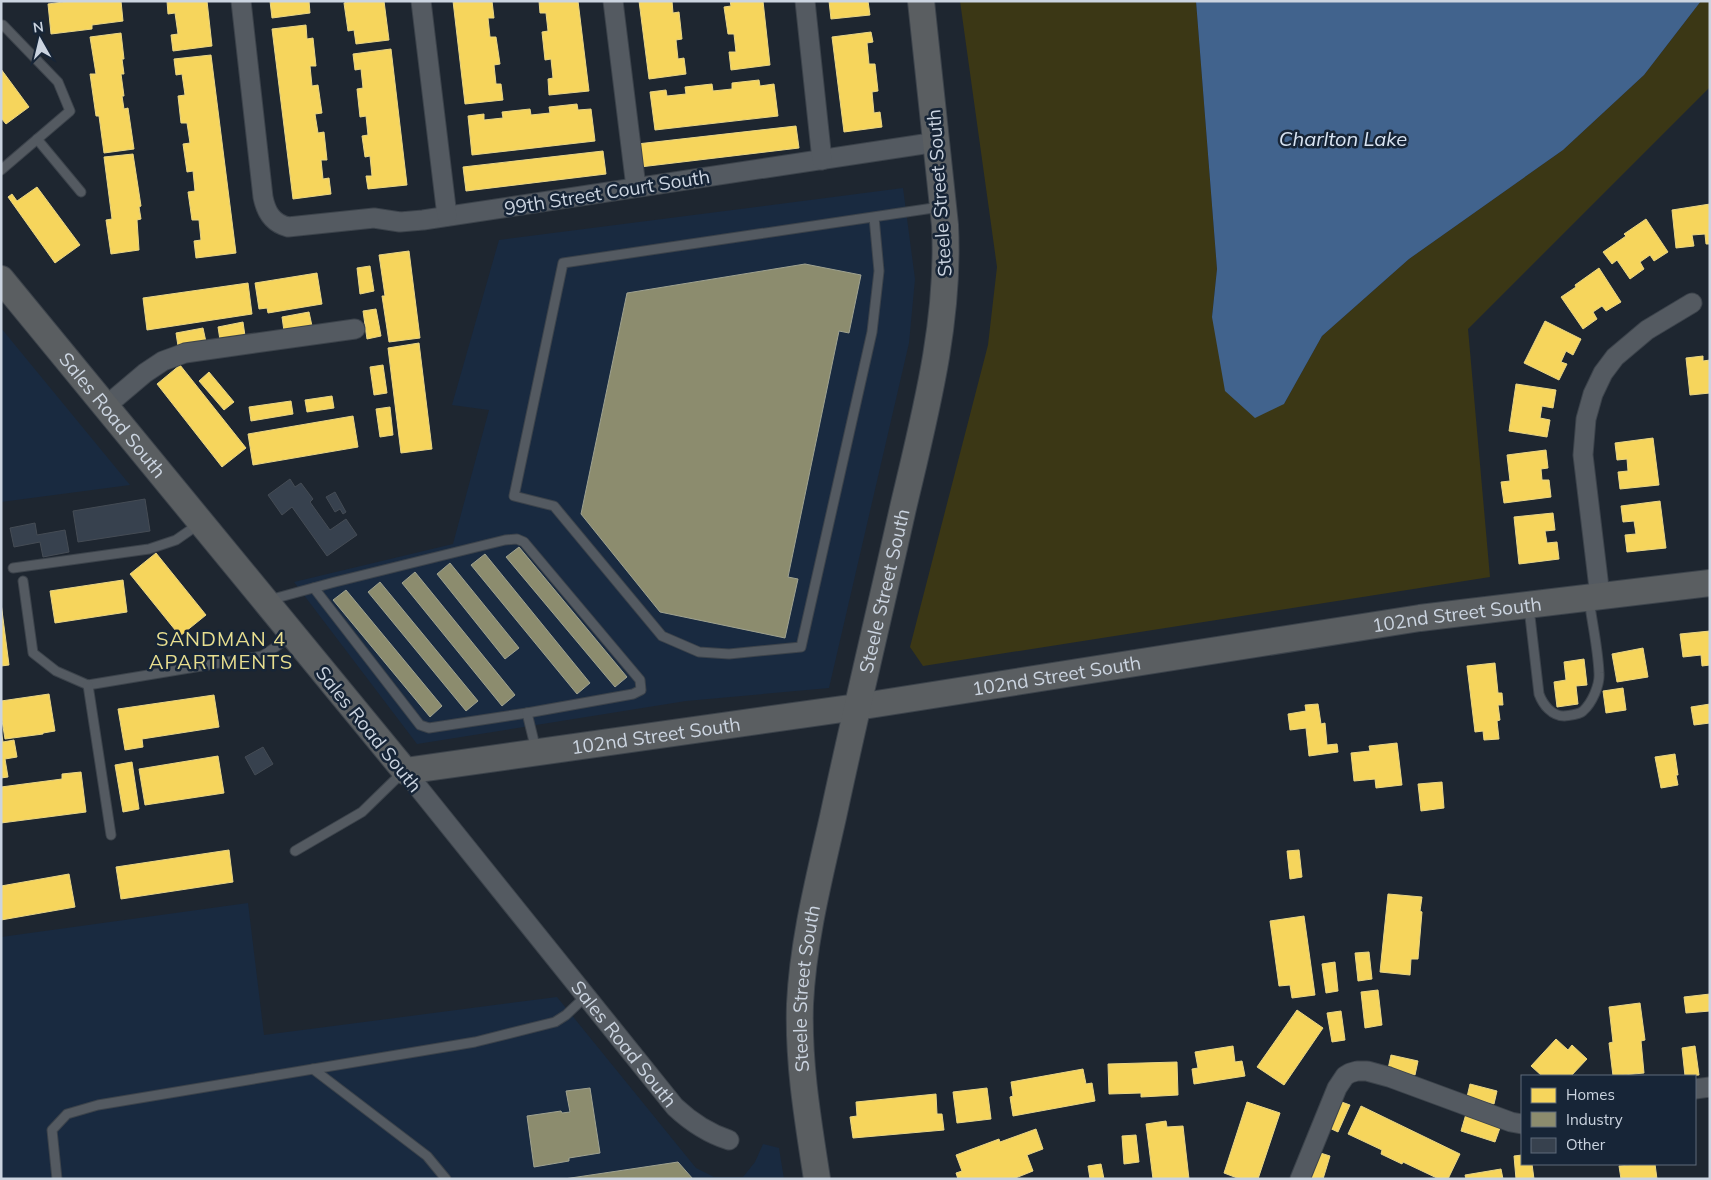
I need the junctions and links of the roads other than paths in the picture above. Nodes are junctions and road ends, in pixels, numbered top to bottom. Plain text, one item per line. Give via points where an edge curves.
1 (241, 1) edge
2 (421, 1) edge
3 (613, 1) edge
4 (805, 1) edge
5 (921, 1) edge
6 (3, 25) dead end
7 (37, 139) junction
8 (937, 142) junction
9 (822, 160) junction
10 (1, 170) edge
11 (636, 187) junction
12 (81, 192) dead end
13 (943, 206) junction
14 (447, 216) junction
15 (874, 217) junction
16 (1, 279) edge
17 (1692, 303) dead end
18 (355, 329) dead end
19 (106, 406) junction
20 (201, 523) junction
21 (13, 568) dead end
22 (23, 581) dead end
23 (1710, 583) edge
24 (314, 588) junction
25 (1594, 597) junction
26 (265, 602) junction
27 (1528, 605) junction
28 (293, 636) junction
29 (88, 685) junction
30 (857, 707) junction
31 (527, 713) junction
32 (537, 752) junction
33 (404, 771) junction
34 (111, 835) dead end
35 (295, 851) dead end
36 (586, 996) junction
37 (313, 1069) junction
38 (1710, 1087) edge
39 (1696, 1089) edge
40 (1521, 1124) edge
41 (729, 1140) dead end
42 (57, 1179) edge
43 (446, 1179) edge
44 (817, 1179) edge
45 (1300, 1179) edge

1 - 14 street, 99th Street Court South via 263,197 268,213 276,223 299,227 374,218 400,222
2 - 14 street
3 - 11 street
4 - 9 street
5 - 8 street, Steele Street South
6 - 7 lane via 58,82 70,111
7 - 10 lane
7 - 12 lane
8 - 9 street, 99th Street Court South
8 - 13 street, Steele Street South
9 - 11 street, 99th Street Court South
11 - 14 street, 99th Street Court South
13 - 15 lane
13 - 30 street, Steele Street South via 945,293 937,352
15 - 15 lane via 563,263 514,496 554,506 662,636 699,652 729,654 801,647 872,332 879,271
16 - 19 street, Sales Road South
17 - 25 street via 1636,338 1611,362 1593,394 1586,419 1583,455
18 - 19 street via 185,353 163,361
19 - 20 street, Sales Road South
20 - 21 lane via 176,540 149,549
20 - 26 street, Sales Road South
22 - 29 lane via 33,653 56,671
23 - 25 street, 102nd Street South
24 - 26 lane
24 - 31 lane via 420,725 429,728
24 - 31 lane via 505,540 524,542 640,680 641,690
25 - 27 street, 102nd Street South
25 - 27 lane via 1600,674 1591,701 1582,713 1569,715 1560,716 1551,711 1539,694
26 - 28 street, Sales Road South
27 - 30 street, 102nd Street South via 1421,618
28 - 29 lane via 262,656
28 - 33 street, Sales Road South
29 - 34 lane
30 - 32 street, 102nd Street South
30 - 44 street, Steele Street South via 813,908 802,976 803,1086
31 - 32 lane
32 - 33 street, 102nd Street South
33 - 35 lane via 362,812
33 - 36 street, Sales Road South
36 - 37 lane via 554,1022 475,1042
36 - 41 street, Sales Road South via 675,1107 705,1130
37 - 42 lane via 98,1105 67,1114 52,1130
37 - 43 lane via 427,1156
38 - 39 street
40 - 45 street via 1389,1077 1354,1071 1345,1076 1337,1088

